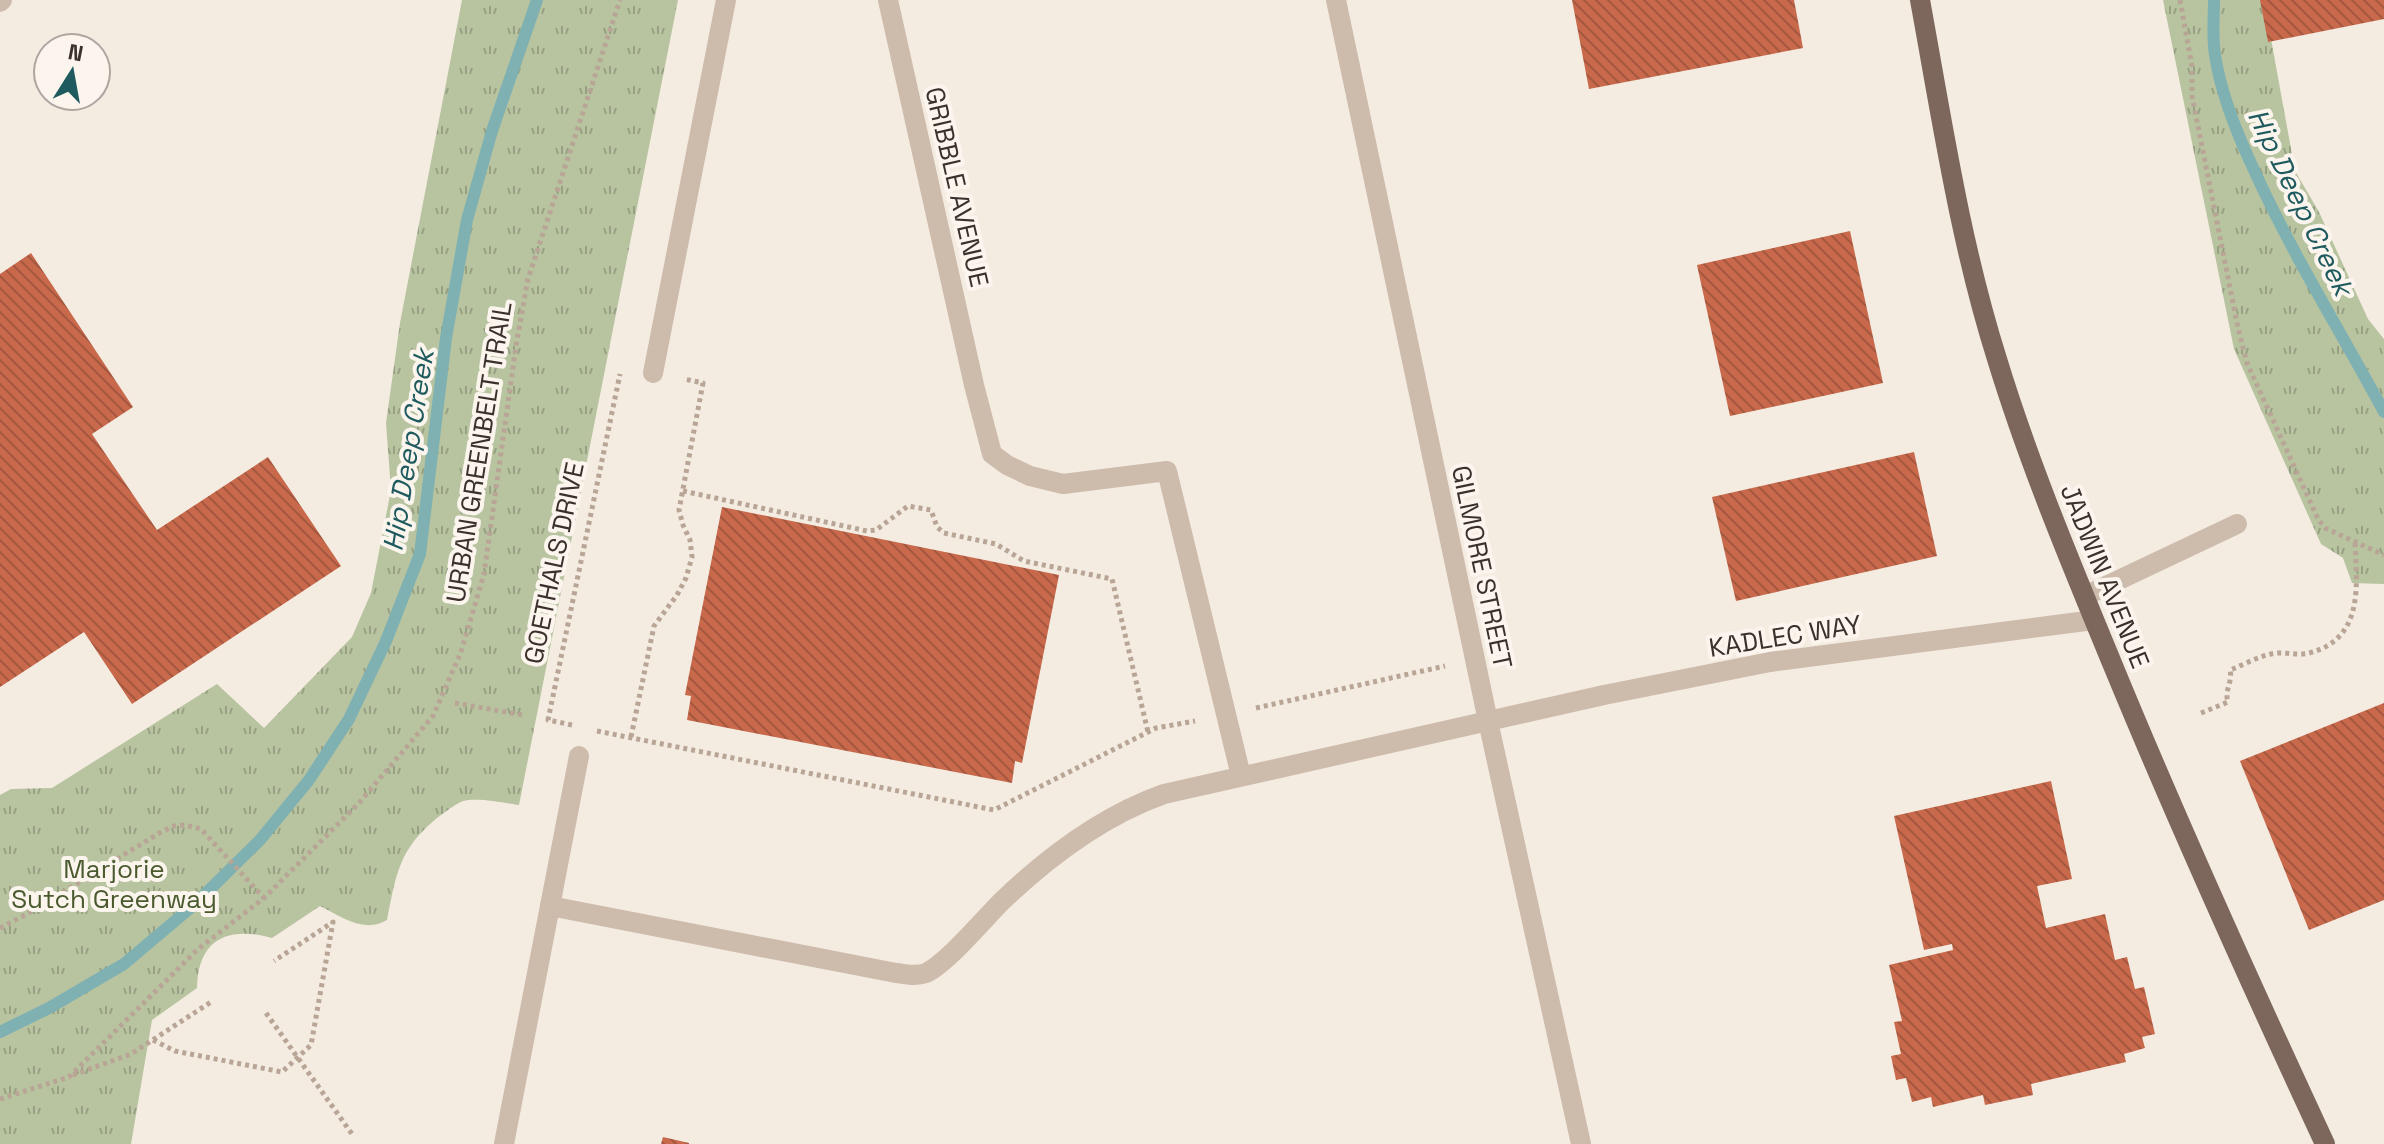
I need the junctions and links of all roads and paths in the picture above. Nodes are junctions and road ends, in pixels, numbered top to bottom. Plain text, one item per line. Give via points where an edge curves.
1 (620, 0) edge
2 (726, 0) edge
3 (888, 0) edge
4 (1336, 0) edge
5 (1920, 0) edge
6 (2180, 0) edge
7 (653, 373) junction
8 (683, 491) junction
9 (2237, 524) dead end
10 (2355, 542) junction
11 (2384, 555) edge
12 (2085, 596) junction
13 (2094, 620) junction
14 (1475, 659) junction
15 (455, 703) dead end
16 (2201, 713) dead end
17 (523, 715) dead end
18 (1226, 715) junction
19 (1488, 721) junction
20 (1148, 732) junction
21 (631, 737) junction
22 (579, 756) dead end
23 (1241, 776) junction
24 (264, 898) junction
25 (550, 906) junction
26 (0, 928) edge
27 (274, 961) dead end
28 (211, 1002) dead end
29 (266, 1013) dead end
30 (153, 1040) junction
31 (297, 1058) junction
32 (69, 1077) junction
33 (0, 1099) edge
34 (352, 1134) dead end
35 (504, 1144) edge
36 (1581, 1144) edge
37 (2325, 1144) edge

1 - 24 path, URBAN GREENBELT TRAIL via 528,279 484,574 461,652 433,716 358,804
2 - 7 street
3 - 18 street, GRIBBLE AVENUE via 992,454 1030,476 1063,484 1167,471
4 - 14 street, GILMORE STREET
5 - 12 main road, JADWIN AVENUE via 1965,239 1996,357
6 - 10 path via 2192,96 2247,363 2318,519
7 - 8 path via 703,383
7 - 21 path, GOETHALS DRIVE via 622,368 548,720
8 - 20 path via 867,531 908,506 931,510 944,533 996,544 1024,561 1112,579
8 - 21 path via 679,510 692,557 677,595 654,626
9 - 12 street
10 - 11 path
10 - 16 path via 2354,610 2339,637 2308,653 2270,654 2230,670 2228,702
12 - 13 main road, JADWIN AVENUE
13 - 19 street, KADLEC WAY via 1770,662
13 - 37 main road, JADWIN AVENUE via 2249,982
14 - 18 path
14 - 19 street, GILMORE STREET
15 - 17 path
18 - 20 path
18 - 23 street
19 - 23 street, KADLEC WAY
19 - 36 street, GILMORE STREET
20 - 21 path via 994,810
22 - 25 street
23 - 25 street, KADLEC WAY via 1164,794 1100,824 1034,871 942,961 918,975
24 - 26 path via 195,826 174,826
24 - 32 path, URBAN GREENBELT TRAIL via 197,950
25 - 35 street
27 - 31 path via 333,922 311,1045
28 - 30 path
29 - 31 path
30 - 31 path via 175,1051 282,1072
30 - 32 path
31 - 34 path
32 - 33 path, URBAN GREENBELT TRAIL

